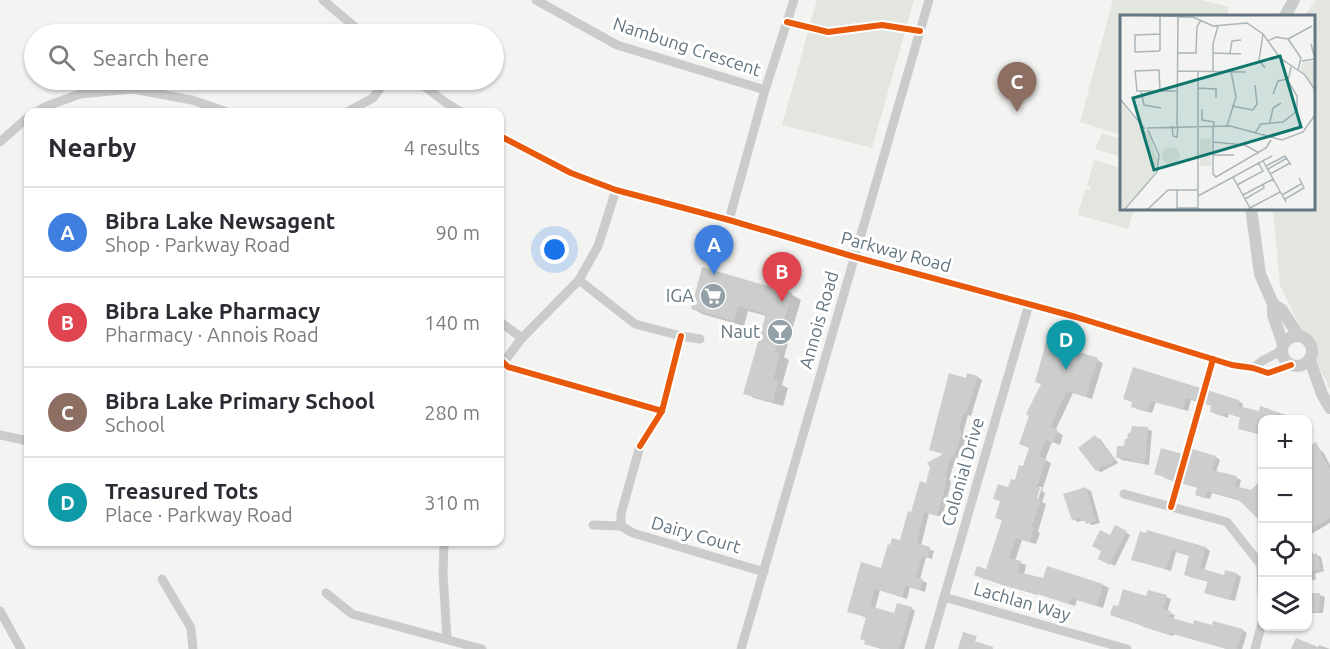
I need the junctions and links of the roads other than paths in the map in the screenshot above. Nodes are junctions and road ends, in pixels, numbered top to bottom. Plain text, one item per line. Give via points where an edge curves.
1 (323, 0) edge
2 (536, 0) edge
3 (794, 0) edge
4 (929, 0) edge
5 (1294, 0) edge
6 (1286, 15) edge
7 (351, 24) edge
8 (123, 90) edge
9 (139, 90) edge
10 (379, 90) edge
11 (430, 90) edge
12 (765, 90) junction
13 (43, 108) edge
14 (215, 108) edge
15 (354, 108) edge
16 (455, 108) edge
17 (24, 121) edge
18 (504, 138) edge
19 (0, 142) edge
20 (616, 190) junction
21 (1251, 210) edge
22 (729, 220) junction
23 (855, 257) junction
24 (579, 280) junction
25 (1029, 304) junction
26 (1273, 304) junction
27 (504, 325) edge
28 (1298, 335) junction
29 (522, 338) junction
30 (700, 339) dead end
31 (1282, 348) junction
32 (1310, 360) junction
33 (504, 362) edge
34 (1294, 366) junction
35 (1253, 368) junction
36 (1322, 394) junction
37 (1330, 408) edge
38 (0, 435) edge
39 (24, 440) edge
40 (640, 446) dead end
41 (1124, 494) dead end
42 (593, 525) dead end
43 (621, 526) junction
44 (444, 546) edge
45 (764, 572) junction
46 (1262, 577) edge
47 (162, 579) dead end
48 (326, 593) dead end
49 (944, 597) junction
50 (0, 611) edge
51 (1261, 631) edge
52 (447, 639) junction
53 (1091, 639) junction
54 (21, 649) edge
55 (193, 649) edge
56 (482, 649) edge
57 (741, 649) edge
58 (929, 649) edge
59 (1088, 649) edge
60 (1127, 649) edge
61 (1255, 649) edge

1 - 7 street
2 - 12 street, Nambung Crescent via 617,45
3 - 12 street
4 - 23 street, Annois Road
5 - 6 street
8 - 13 street via 80,94
9 - 14 street
10 - 15 street
11 - 16 street
12 - 22 street
17 - 19 street
18 - 20 street, Parkway Road via 572,173
20 - 22 street, Parkway Road
20 - 24 street via 598,246
21 - 26 street via 1260,274
22 - 23 street, Parkway Road
23 - 25 street, Parkway Road
23 - 45 street, Annois Road
24 - 29 street
24 - 30 street via 634,324
25 - 35 street, Parkway Road
25 - 49 street, Colonial Drive
26 - 28 street via 1282,310
26 - 31 street
27 - 29 street
28 - 31 street via 1289,337
28 - 32 street via 1311,344
29 - 33 street
31 - 34 street via 1284,360
31 - 35 street
32 - 34 street
32 - 36 street
34 - 35 street, Parkway Road via 1268,373
34 - 36 street
36 - 37 street
38 - 39 street
40 - 43 street
41 - 46 street via 1227,522 1261,565
42 - 43 street, Dairy Court
43 - 45 street, Dairy Court
44 - 52 street
45 - 57 street, Annois Road
47 - 55 street via 190,628
48 - 52 street via 352,614
49 - 53 street, Lachlan Way
49 - 58 street, Colonial Drive
50 - 54 street
51 - 61 street
52 - 56 street
53 - 59 street
53 - 60 street, Lachlan Way

